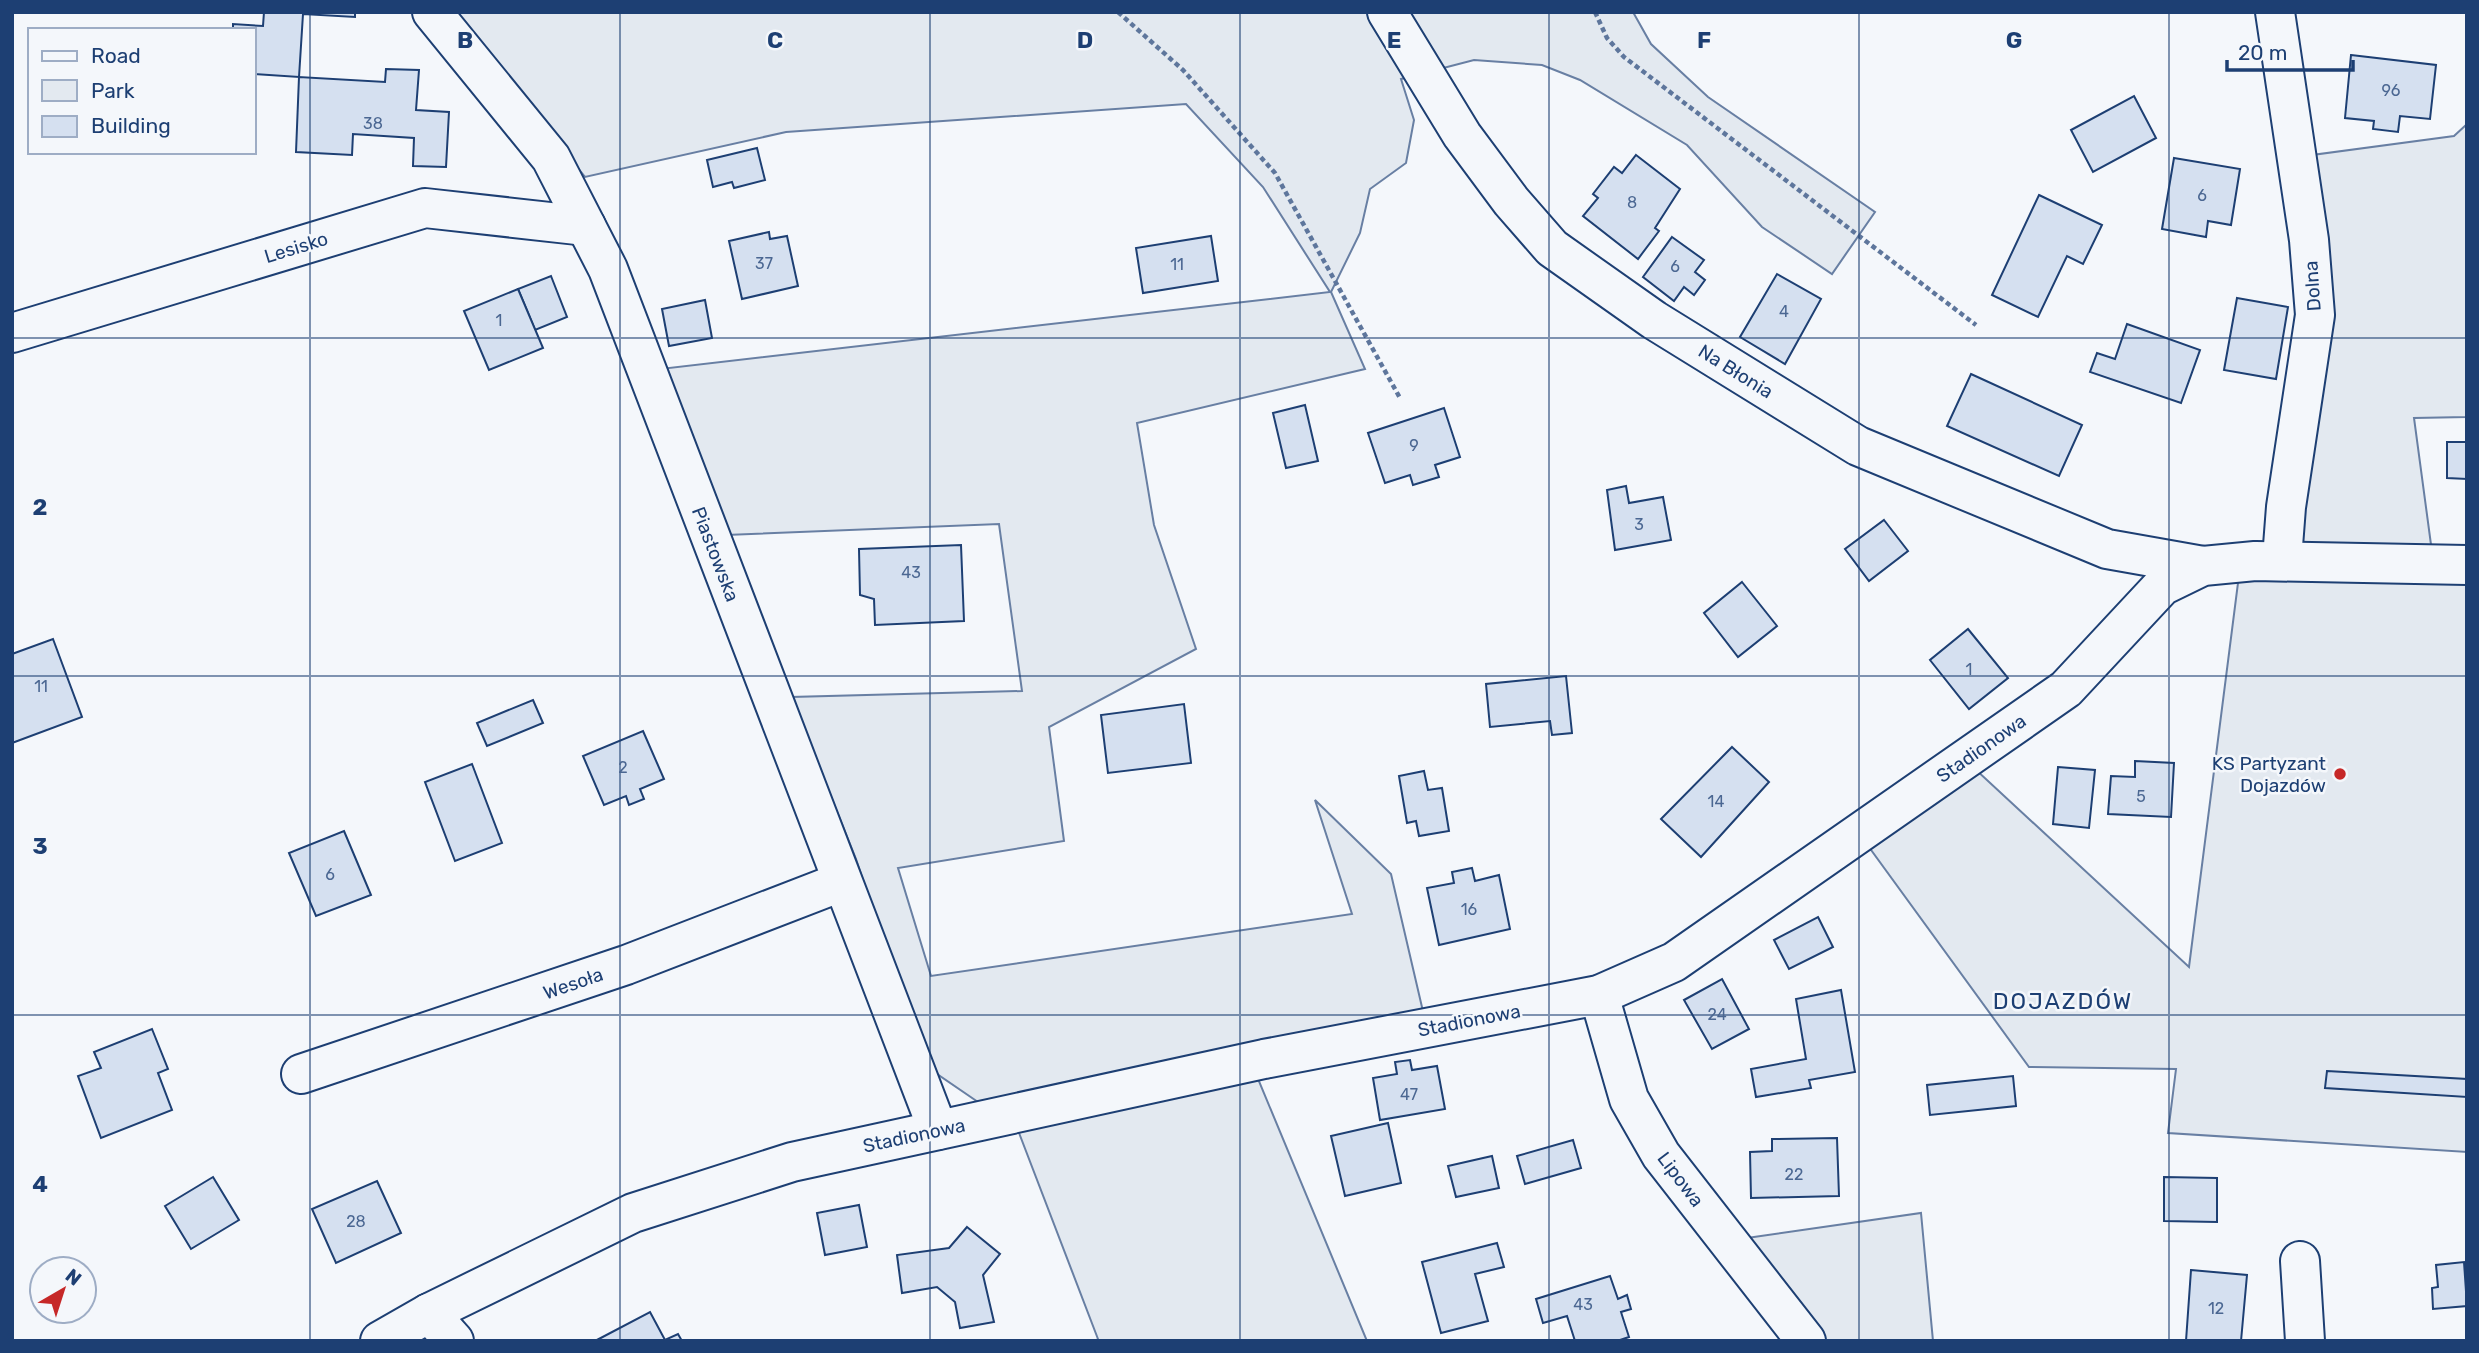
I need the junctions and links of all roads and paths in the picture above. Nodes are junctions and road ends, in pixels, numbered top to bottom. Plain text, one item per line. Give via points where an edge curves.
1 (432, 12) edge
2 (1118, 12) edge
3 (1387, 12) edge
4 (1595, 12) edge
5 (2275, 12) edge
6 (586, 226) junction
7 (1976, 325) dead end
8 (12, 333) edge
9 (1400, 398) dead end
10 (2282, 559) junction
11 (2467, 565) edge
12 (2203, 566) junction
13 (841, 882) junction
14 (1600, 995) junction
15 (301, 1074) dead end
16 (938, 1130) junction
17 (2300, 1261) dead end
18 (429, 1313) junction
19 (380, 1341) edge
20 (454, 1341) edge
21 (1806, 1341) edge
22 (2305, 1341) edge

1 - 6 street, Piastowska via 551,158
2 - 9 path via 1183,70 1275,173
3 - 12 street, Na Błonia via 1462,135 1544,239 1654,320 1858,446 2108,549
4 - 7 path via 1624,57
5 - 10 street, Dolna via 2309,240 2315,315
6 - 8 street, Lesisko via 425,208
6 - 13 street, Piastowska via 608,269
10 - 11 street, Stadionowa
10 - 12 street, Stadionowa
12 - 14 street, Stadionowa via 2162,586 2066,689 1674,962
13 - 15 street, Wesoła via 626,965
13 - 16 street, Piastowska
14 - 16 street, Stadionowa via 1264,1059
14 - 21 street, Lipowa via 1629,1099 1661,1155
16 - 18 street, Stadionowa via 792,1162 633,1213
17 - 22 street
18 - 19 street, Stadionowa
18 - 20 street

